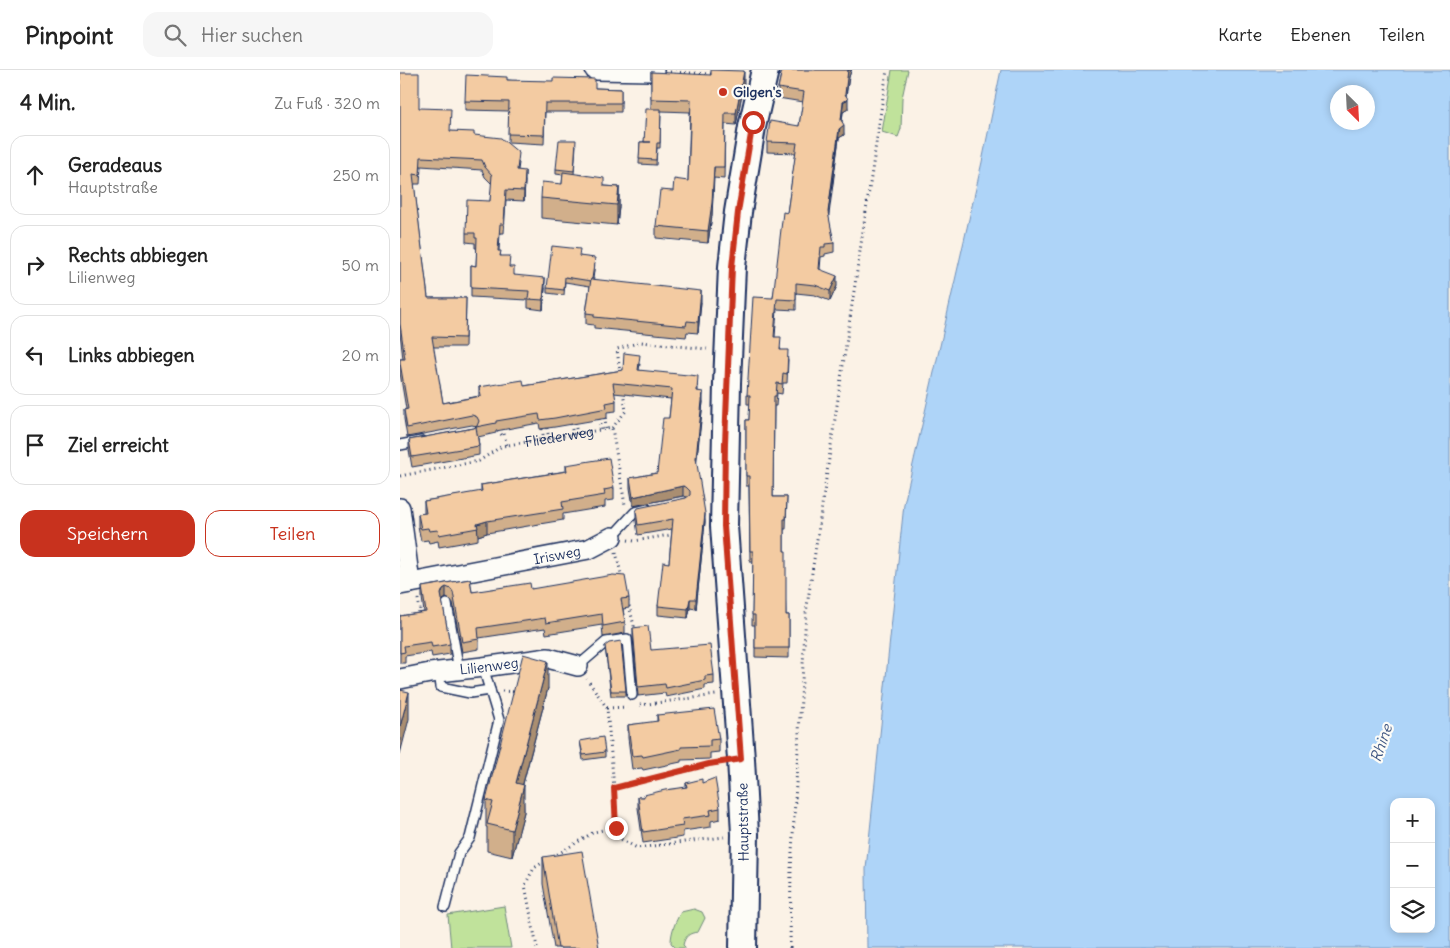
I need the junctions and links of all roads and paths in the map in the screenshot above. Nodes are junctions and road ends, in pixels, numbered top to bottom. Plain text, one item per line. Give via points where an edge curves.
1 (595, 70) edge
2 (765, 70) edge
3 (887, 70) edge
4 (653, 71) edge
5 (712, 72) edge
6 (722, 75) edge
7 (727, 352) junction
8 (621, 375) edge
9 (622, 384) edge
10 (605, 418) edge
11 (599, 419) edge
12 (576, 423) edge
13 (571, 424) edge
14 (547, 428) edge
15 (612, 428) junction
16 (542, 429) edge
17 (606, 429) junction
18 (498, 430) edge
19 (503, 430) edge
20 (601, 430) junction
21 (578, 434) junction
22 (573, 435) junction
23 (549, 439) junction
24 (427, 440) edge
25 (544, 440) junction
26 (506, 441) junction
27 (400, 444) edge
28 (507, 446) junction
29 (400, 476) edge
30 (400, 508) edge
31 (654, 508) edge
32 (683, 533) edge
33 (612, 537) junction
34 (623, 582) edge
35 (408, 584) edge
36 (628, 599) edge
37 (446, 604) dead end
38 (421, 618) edge
39 (626, 639) junction
40 (578, 666) junction
41 (483, 667) junction
42 (458, 670) junction
43 (439, 672) junction
44 (400, 679) edge
45 (491, 692) junction
46 (736, 692) junction
47 (632, 695) dead end
48 (515, 698) edge
49 (607, 708) junction
50 (741, 759) junction
51 (614, 788) junction
52 (616, 828) junction
53 (745, 834) junction
54 (445, 907) dead end
55 (537, 948) edge
56 (743, 948) edge
57 (790, 948) edge

1 - 4 street
2 - 7 main road, Hauptstraße via 738,212
3 - 57 path via 806,612 791,869
4 - 5 path
5 - 6 path
7 - 8 path via 641,342 617,349
7 - 46 main road, Hauptstraße via 724,526
9 - 15 path via 626,411
10 - 17 path
11 - 20 path
12 - 21 path
13 - 22 path
14 - 23 path
15 - 17 path, Fliederweg
15 - 33 path, Fliederweg via 626,505
16 - 25 path
17 - 20 path, Fliederweg
18 - 26 path
19 - 26 path
20 - 21 path, Fliederweg
21 - 22 path, Fliederweg
22 - 23 path, Fliederweg
23 - 25 path, Fliederweg
24 - 27 lane
25 - 28 path, Fliederweg
26 - 28 path
28 - 29 path, Fliederweg via 479,461
30 - 35 street
31 - 33 lane via 635,512
32 - 33 path via 634,541
33 - 34 path
33 - 35 street, Irisweg via 588,549
35 - 38 path
36 - 39 path via 634,626
37 - 42 lane
39 - 40 lane via 606,642
39 - 47 lane
40 - 41 street, Lilienweg via 548,658
40 - 49 path
41 - 42 street, Lilienweg
41 - 45 lane
42 - 43 street, Lilienweg
43 - 44 street, Lilienweg
43 - 45 lane via 441,687 470,693
45 - 48 path via 517,691
45 - 54 lane via 499,720 498,728 470,838 459,853
46 - 49 path
46 - 50 main road, Hauptstraße
49 - 51 path
50 - 51 path
50 - 53 main road, Hauptstraße
51 - 52 path
52 - 53 path via 617,836 637,848
52 - 55 path via 594,832 534,868 525,885
53 - 56 main road, Hauptstraße

